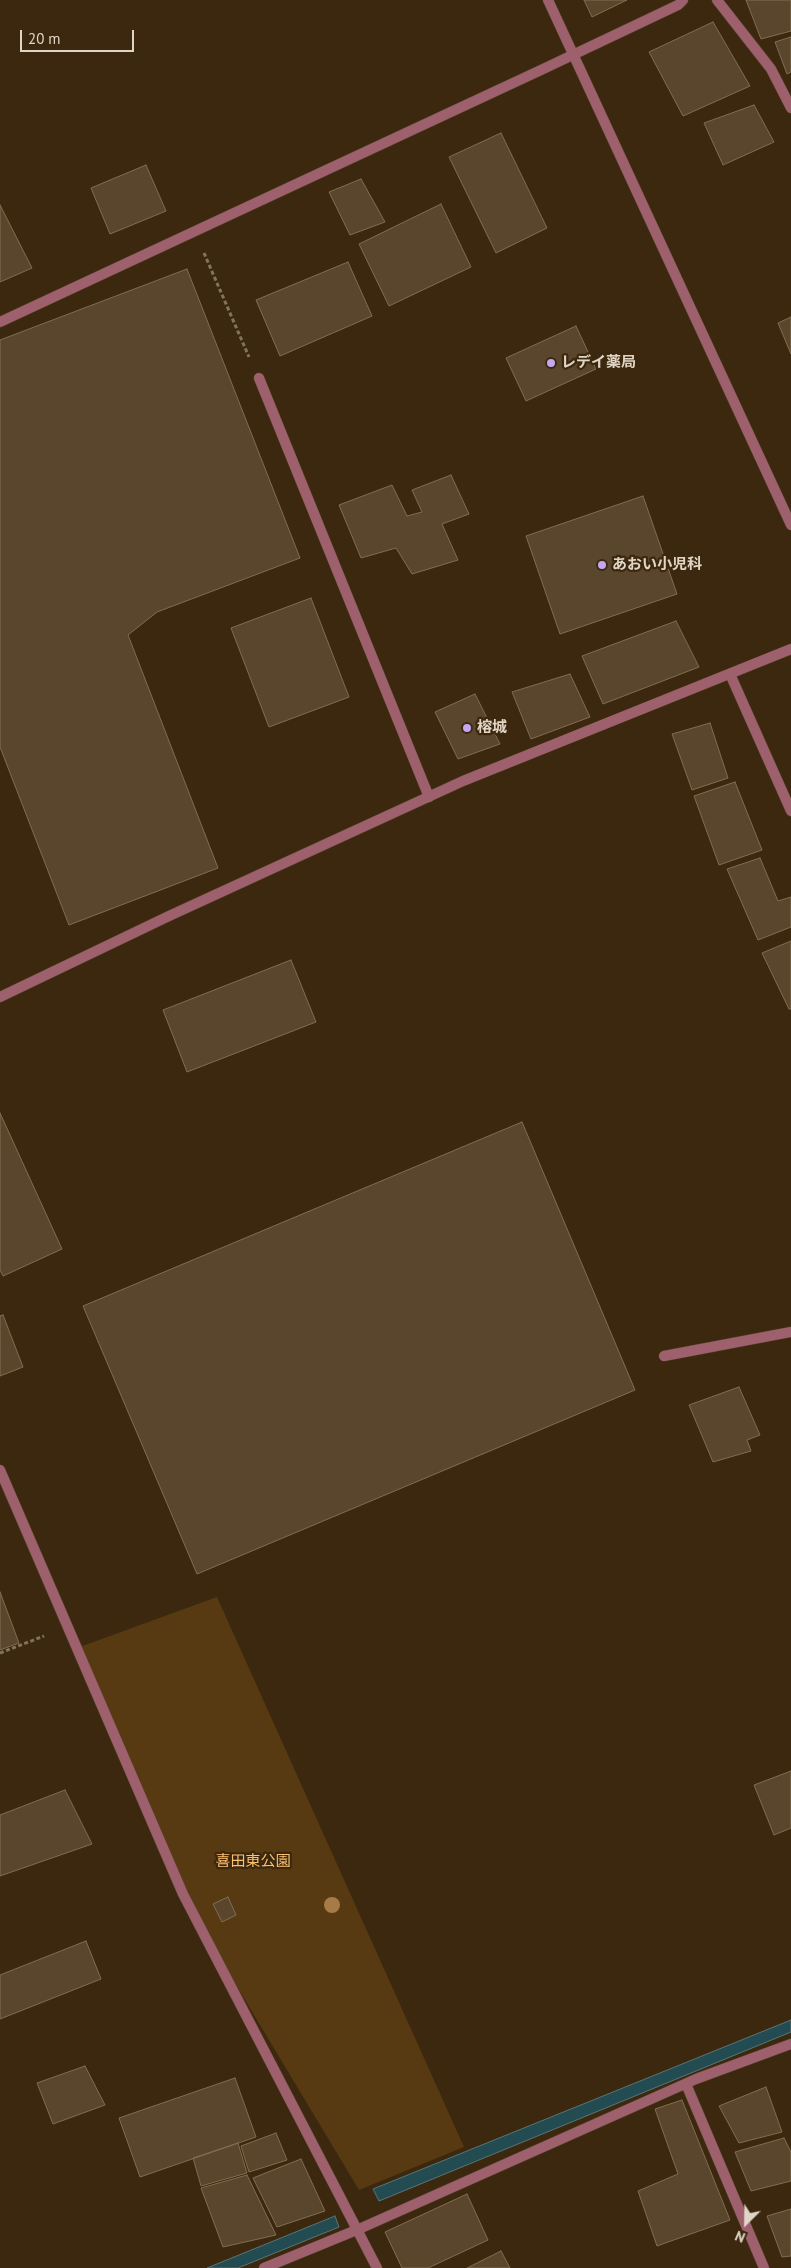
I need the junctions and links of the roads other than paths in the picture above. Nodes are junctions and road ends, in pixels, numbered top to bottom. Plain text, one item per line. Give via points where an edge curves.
1 (548, 0) edge
2 (683, 0) edge
3 (717, 0) edge
4 (574, 55) junction
5 (791, 108) edge
6 (0, 322) edge
7 (259, 378) road end
8 (791, 526) edge
9 (791, 650) edge
10 (730, 674) junction
11 (428, 797) junction
12 (791, 811) edge
13 (0, 997) edge
14 (791, 1332) edge
15 (664, 1356) dead end
16 (0, 1470) edge
17 (791, 2044) edge
18 (686, 2084) junction
19 (358, 2229) junction
20 (264, 2268) edge
21 (378, 2268) edge
22 (764, 2268) edge

1 - 4 street
2 - 4 street
3 - 5 street via 771,69
4 - 6 street
4 - 8 street
7 - 11 street
9 - 10 street
10 - 11 street
10 - 12 street
11 - 13 street
14 - 15 street
16 - 19 street via 183,1894
17 - 18 street
18 - 19 street
18 - 22 street
19 - 20 street
19 - 21 street

